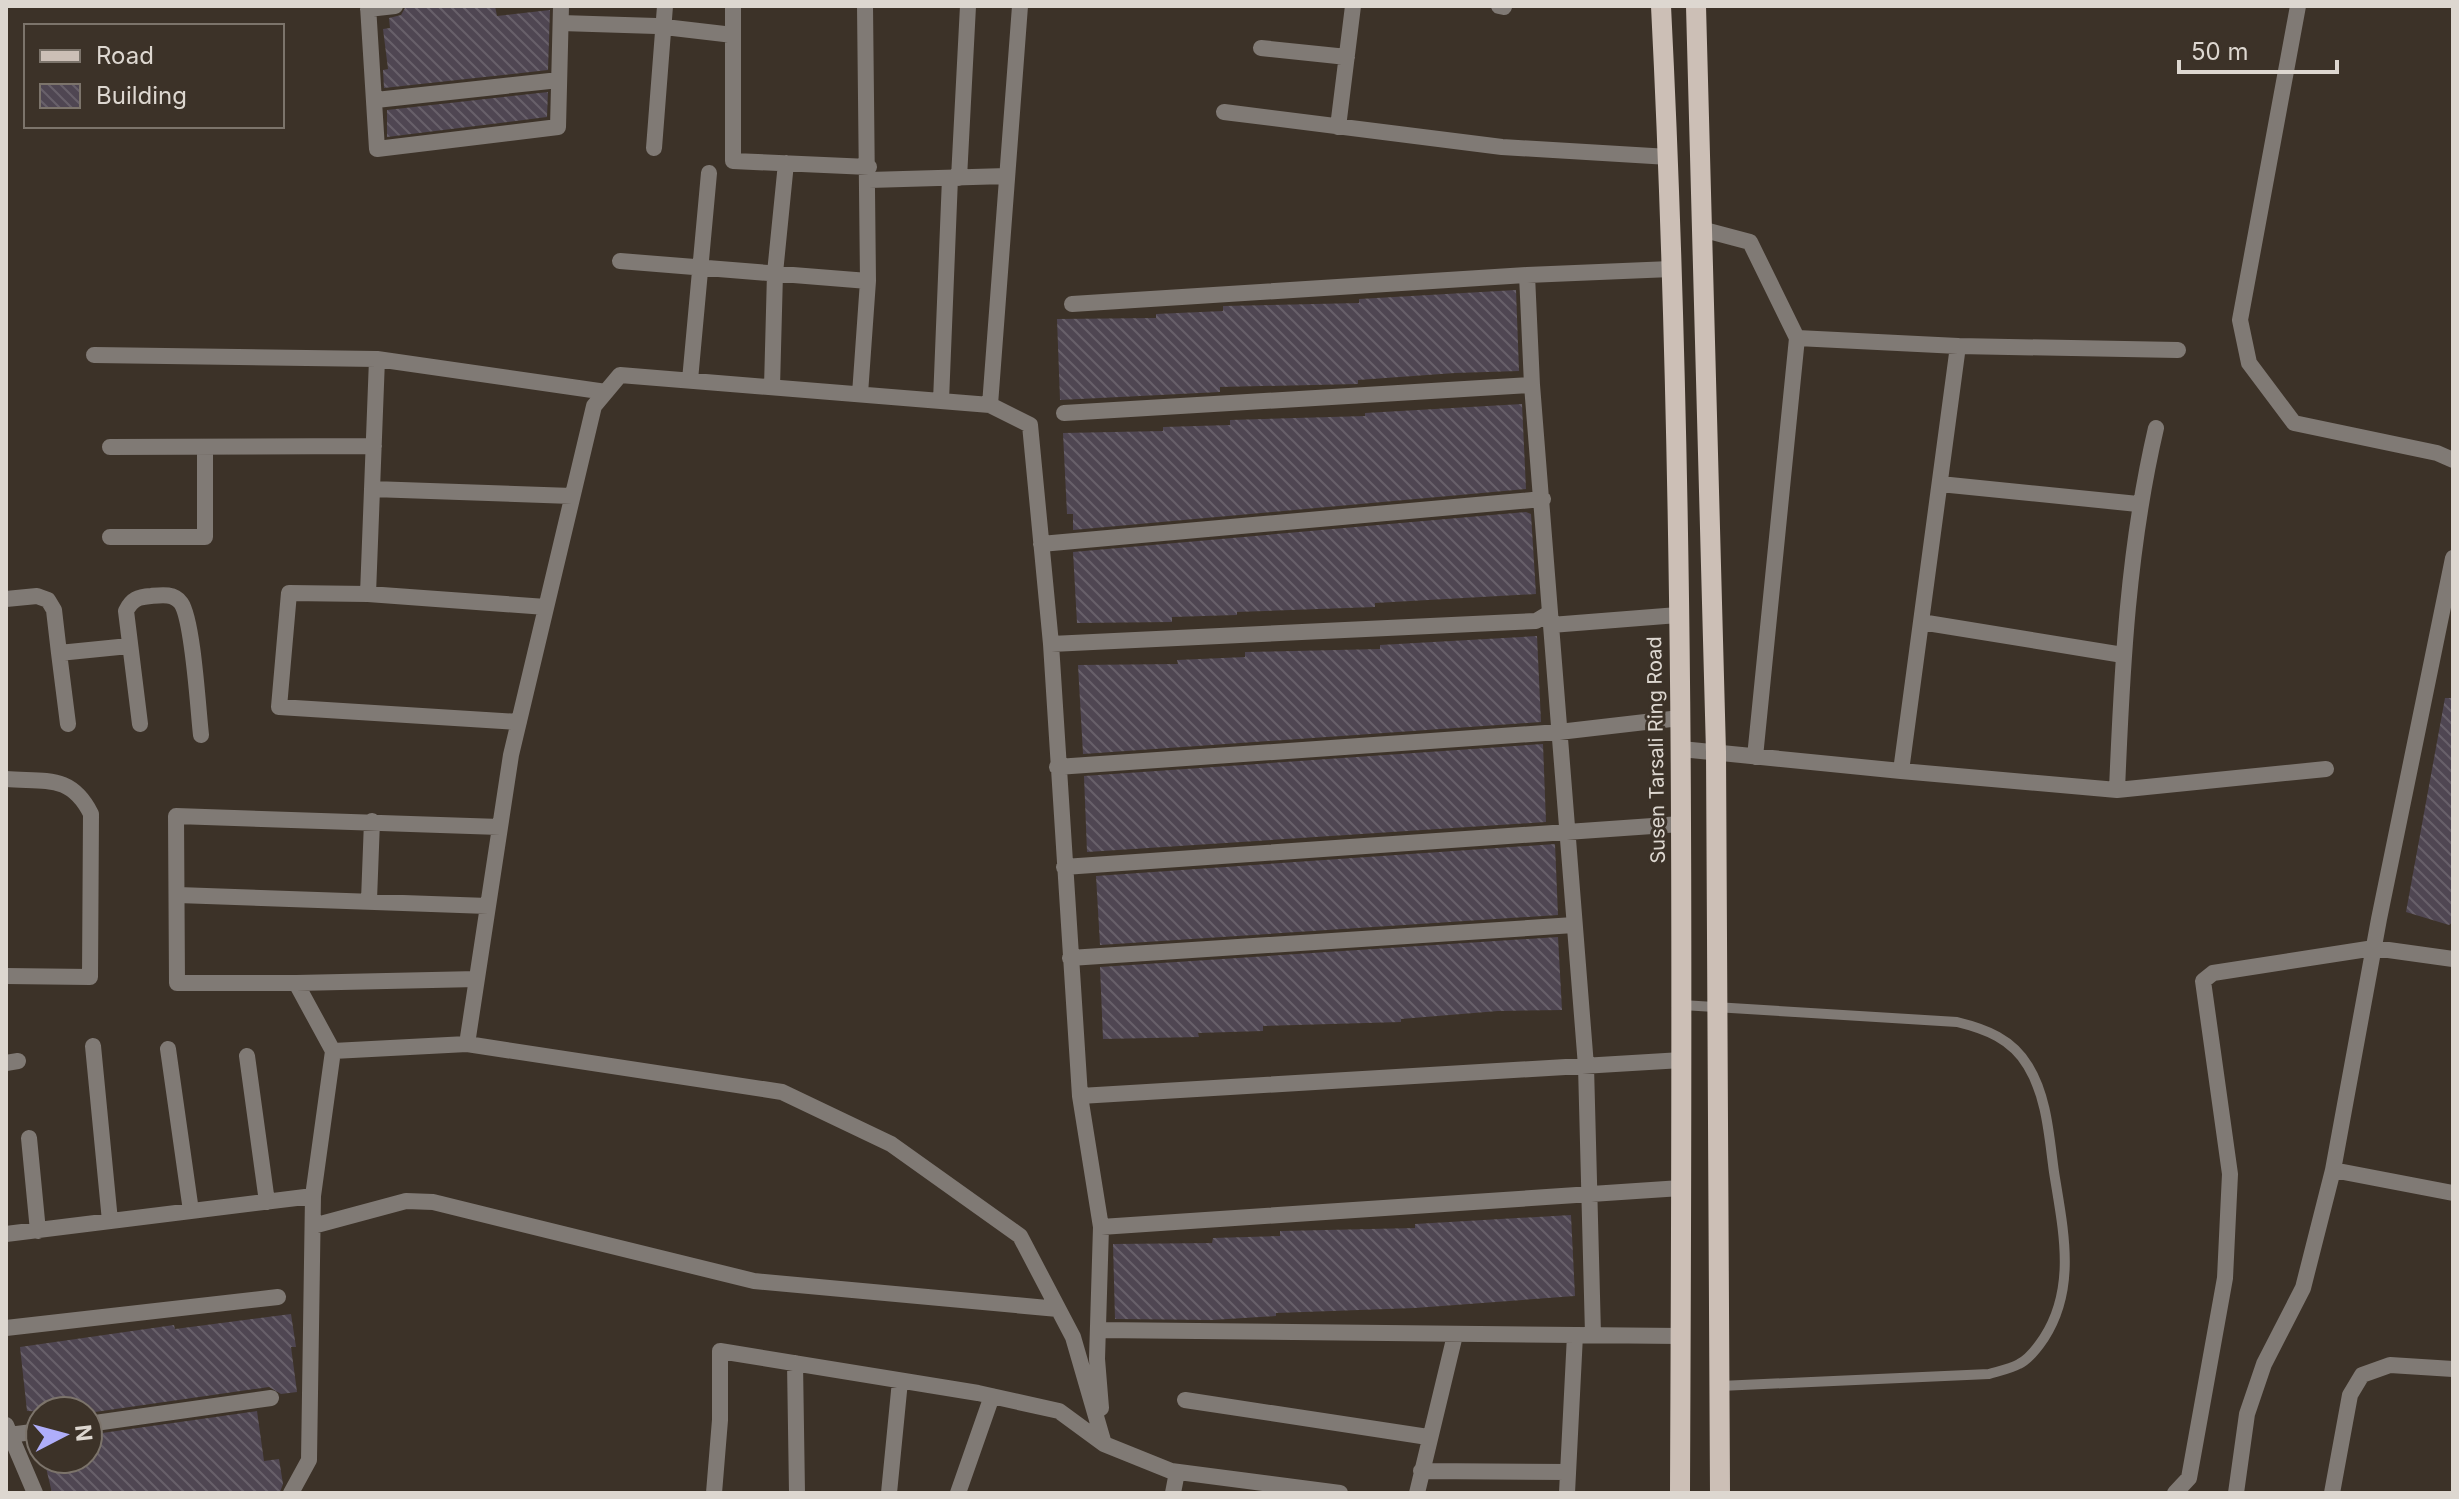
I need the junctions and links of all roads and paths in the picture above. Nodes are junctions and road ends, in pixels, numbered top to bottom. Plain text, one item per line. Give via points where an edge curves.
1 (395, 6) edge
2 (665, 6) edge
3 (733, 6) edge
4 (865, 6) edge
5 (968, 6) edge
6 (1020, 6) edge
7 (1353, 6) edge
8 (1661, 6) edge
9 (1696, 6) edge
10 (2298, 6) edge
11 (368, 8) edge
12 (561, 15) edge
13 (663, 26) junction
14 (733, 35) junction
15 (1261, 48) dead end
16 (1347, 57) junction
17 (559, 80) junction
18 (376, 100) junction
19 (1224, 112) dead end
20 (1338, 127) junction
21 (654, 148) dead end
22 (1669, 157) junction
23 (786, 163) junction
24 (709, 173) dead end
25 (869, 174) junction
26 (1007, 176) junction
27 (954, 178) junction
28 (1701, 229) junction
29 (620, 261) dead end
30 (698, 267) junction
31 (1671, 269) junction
32 (775, 273) junction
33 (1527, 275) junction
34 (868, 281) junction
35 (1072, 304) dead end
36 (1797, 338) junction
37 (1958, 346) junction
38 (2178, 350) dead end
39 (94, 355) dead end
40 (377, 359) junction
41 (690, 380) junction
42 (1532, 385) junction
43 (772, 387) junction
44 (606, 392) junction
45 (860, 394) junction
46 (941, 401) junction
47 (990, 405) junction
48 (1064, 413) dead end
49 (2156, 428) dead end
50 (374, 446) junction
51 (110, 447) dead end
52 (205, 447) junction
53 (2453, 460) edge
54 (1940, 484) junction
55 (372, 489) junction
56 (572, 496) junction
57 (1543, 499) junction
58 (2138, 504) junction
59 (110, 537) dead end
60 (1041, 544) junction
61 (2453, 558) edge
62 (368, 594) junction
63 (6, 599) edge
64 (546, 607) junction
65 (1678, 615) junction
66 (1921, 622) junction
67 (1551, 625) junction
68 (1051, 644) junction
69 (129, 646) junction
70 (59, 653) junction
71 (2123, 655) junction
72 (1680, 718) junction
73 (519, 722) junction
74 (68, 724) dead end
75 (140, 724) dead end
76 (1559, 732) junction
77 (201, 735) dead end
78 (1681, 749) junction
79 (1716, 752) junction
80 (1755, 757) junction
81 (1057, 767) junction
82 (2326, 769) dead end
83 (1901, 771) junction
84 (6, 779) edge
85 (2117, 790) junction
86 (372, 821) junction
87 (1681, 824) junction
88 (500, 827) junction
89 (1568, 834) junction
90 (1064, 867) junction
91 (178, 895) junction
92 (369, 900) junction
93 (488, 906) junction
94 (1574, 925) junction
95 (2374, 948) junction
96 (1070, 958) junction
97 (2453, 959) edge
98 (6, 976) edge
99 (477, 979) junction
100 (296, 983) junction
101 (1682, 1005) junction
102 (1717, 1008) junction
103 (467, 1044) junction
104 (93, 1046) dead end
105 (168, 1049) dead end
106 (333, 1051) junction
107 (247, 1056) dead end
108 (1682, 1060) junction
109 (1586, 1066) junction
110 (1080, 1096) junction
111 (29, 1138) dead end
112 (2333, 1170) junction
113 (1681, 1188) junction
114 (2453, 1193) edge
115 (313, 1196) junction
116 (1588, 1196) junction
117 (267, 1202) junction
118 (191, 1211) junction
119 (110, 1221) junction
120 (313, 1226) junction
121 (1101, 1227) junction
122 (38, 1231) junction
123 (6, 1234) edge
124 (278, 1297) dead end
125 (1058, 1309) junction
126 (6, 1328) edge
127 (1098, 1330) junction
128 (1593, 1334) junction
129 (1455, 1335) junction
130 (1575, 1335) junction
131 (1680, 1336) junction
132 (795, 1363) junction
133 (2453, 1369) edge
134 (900, 1381) junction
135 (1720, 1386) junction
136 (992, 1396) junction
137 (271, 1398) dead end
138 (1185, 1400) dead end
139 (104, 1422) edge
140 (7, 1430) edge
141 (1428, 1437) junction
142 (1104, 1444) junction
143 (1421, 1471) junction
144 (1177, 1472) junction
145 (1568, 1472) junction
146 (1293, 1490) edge
147 (35, 1493) edge
148 (291, 1493) edge
149 (714, 1493) edge
150 (797, 1493) edge
151 (889, 1493) edge
152 (958, 1493) edge
153 (1173, 1493) edge
154 (1340, 1493) edge
155 (1417, 1493) edge
156 (1567, 1493) edge
157 (1680, 1493) edge
158 (1720, 1493) edge
159 (2175, 1493) edge
160 (2236, 1493) edge
161 (2332, 1493) edge

1 - 11 street
2 - 13 street
3 - 14 street
4 - 25 street
5 - 27 street
6 - 26 street
7 - 16 street
8 - 22 main road, Susen Tarsali Ring Road
9 - 28 main road
10 - 53 street via 2240,320 2249,363 2294,423
11 - 18 street
12 - 13 street
12 - 17 street
13 - 14 street
13 - 21 street
14 - 23 street via 733,161
15 - 16 street
16 - 20 street
17 - 18 street
17 - 18 street via 558,127 377,149
19 - 20 street
20 - 22 street via 1502,147
22 - 31 main road, Susen Tarsali Ring Road
23 - 25 street
23 - 32 street
24 - 30 street
25 - 27 street
25 - 34 street
26 - 27 street
26 - 47 street
27 - 46 street
28 - 36 street via 1750,242
28 - 79 main road
29 - 30 street
30 - 32 street
30 - 41 street
31 - 33 street
31 - 65 main road, Susen Tarsali Ring Road
32 - 34 street
32 - 43 street
33 - 35 street
33 - 42 street
34 - 45 street
36 - 37 street
36 - 80 street
37 - 38 street
37 - 54 street
39 - 40 street
40 - 44 street
40 - 50 street
41 - 43 street
41 - 44 street via 620,375
42 - 48 street
42 - 57 street
43 - 45 street
44 - 56 street via 594,406
45 - 46 street
46 - 47 street
47 - 60 street via 1030,425
49 - 58 street
50 - 52 street
50 - 55 street
51 - 52 street
52 - 59 street via 205,537
54 - 58 street
54 - 66 street
55 - 56 street
55 - 62 street
56 - 64 street
57 - 60 street
57 - 67 street
58 - 71 street
60 - 68 street
61 - 95 street
62 - 64 street
62 - 73 street via 289,593 279,707
63 - 70 street via 48,600
64 - 73 street
65 - 67 street
65 - 72 main road, Susen Tarsali Ring Road
66 - 71 street
66 - 83 street
67 - 68 street via 1546,615 1536,621
67 - 76 street
68 - 81 street
69 - 70 street
69 - 75 street
69 - 77 street via 126,611 131,601 162,595 180,602 188,627
70 - 74 street
71 - 85 street
72 - 76 street
72 - 78 main road, Susen Tarsali Ring Road
73 - 88 street
76 - 81 street
76 - 89 street
78 - 79 street
78 - 87 main road, Susen Tarsali Ring Road
79 - 80 street
79 - 102 main road
80 - 83 street
81 - 90 street
82 - 85 street
83 - 85 street
84 - 98 street via 66,783 82,796 91,814 90,977
86 - 88 street
86 - 91 street via 176,816
86 - 92 street
87 - 89 street
87 - 101 main road, Susen Tarsali Ring Road
88 - 93 street
89 - 90 street
89 - 94 street
90 - 96 street
91 - 92 street
91 - 100 street via 177,983
92 - 93 street
93 - 99 street
94 - 96 street
94 - 109 street
95 - 97 street
95 - 112 street
95 - 159 street via 2213,973 2203,981 2230,1174 2225,1278 2189,1478
96 - 110 street
99 - 100 street
99 - 103 street
100 - 106 street
101 - 102 lane
101 - 108 main road, Susen Tarsali Ring Road
102 - 135 main road
102 - 135 lane via 1957,1022 1985,1028 2007,1042 2027,1064 2040,1091 2066,1265 2056,1320 2021,1364 1989,1374
103 - 106 street
103 - 125 street via 782,1092 891,1144 1020,1236
104 - 119 street
105 - 118 street
106 - 115 street
107 - 117 street
108 - 109 street
108 - 113 main road, Susen Tarsali Ring Road
109 - 110 street
109 - 116 street
110 - 121 street
111 - 122 street
112 - 114 street
112 - 160 street via 2303,1288 2264,1364 2247,1414
113 - 116 street
113 - 131 main road, Susen Tarsali Ring Road
115 - 117 street
115 - 120 street
116 - 121 street
116 - 128 street
117 - 118 street
118 - 119 street
119 - 122 street
120 - 125 street via 406,1201 433,1202 754,1281
120 - 148 street via 309,1460
121 - 127 street
122 - 123 street
124 - 126 street
125 - 142 street via 1073,1337
127 - 129 street
127 - 142 street
128 - 130 street
128 - 131 street
129 - 130 street
129 - 141 street
130 - 145 street
131 - 157 main road, Susen Tarsali Ring Road
132 - 134 street
132 - 149 street via 720,1351
132 - 150 street
133 - 161 street via 2390,1365 2362,1375 2350,1395
134 - 136 street
134 - 151 street
135 - 158 main road
136 - 142 street via 1059,1411
136 - 152 street
137 - 139 street
138 - 141 street
140 - 147 street
141 - 143 street
142 - 144 street
143 - 145 street
143 - 155 street
144 - 146 street
144 - 153 street
145 - 156 street
146 - 154 street

